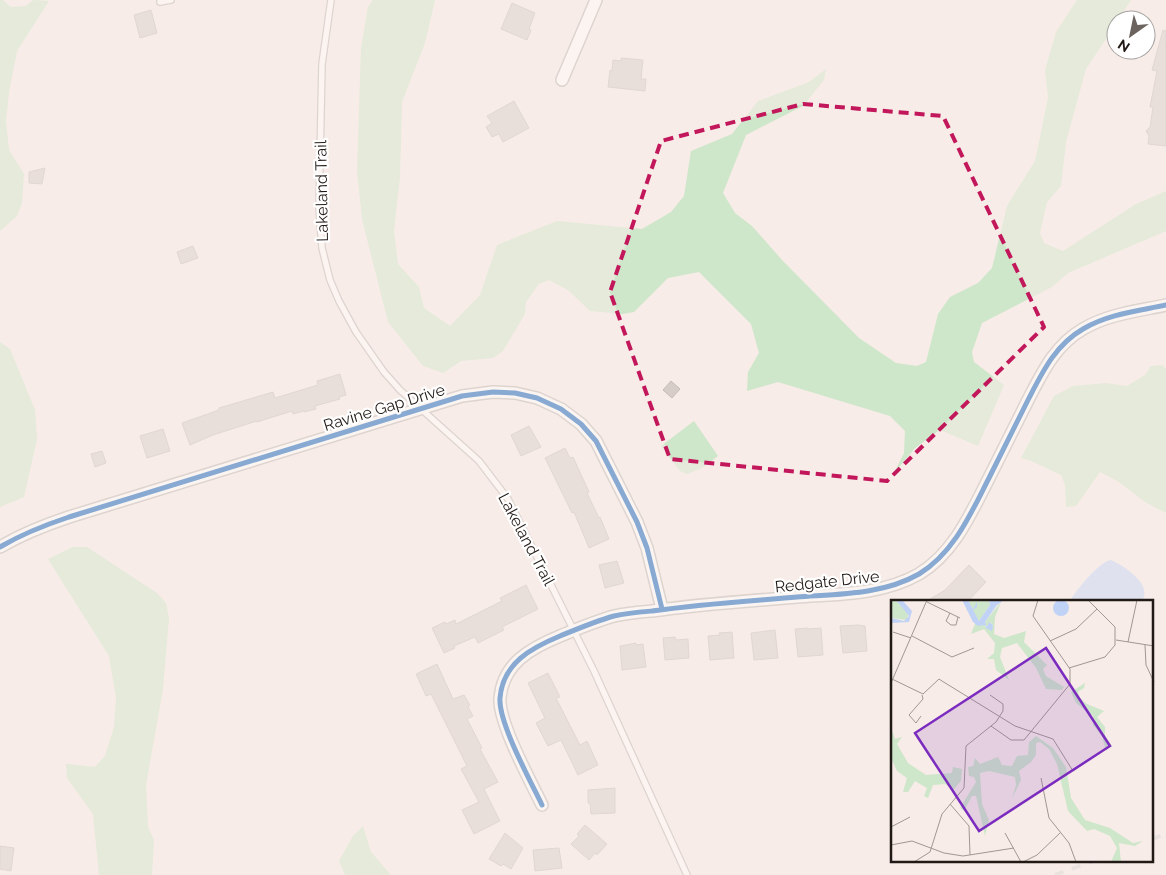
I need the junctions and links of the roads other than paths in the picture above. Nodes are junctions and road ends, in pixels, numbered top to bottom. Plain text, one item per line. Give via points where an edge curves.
1 (171, 0) edge
2 (331, 0) edge
3 (596, 0) edge
4 (160, 2) dead end
5 (562, 80) dead end
6 (1166, 305) edge
7 (422, 409) junction
8 (0, 547) edge
9 (662, 609) junction
10 (574, 630) junction
11 (542, 806) dead end
12 (687, 875) edge

1 - 4 lane
2 - 7 lane, Lakeland Trail via 322,64 319,208 324,263 339,301 370,352 400,390
3 - 5 street
6 - 9 street, Redgate Drive via 1101,320 1082,329 1059,348 1045,368 968,520 938,560 921,573 902,583 870,591
7 - 8 street, Ravine Gap Drive via 69,517 23,534
7 - 9 street, Ravine Gap Drive via 462,396 515,393 537,398 561,409 580,424 596,442 637,522
7 - 10 lane, Lakeland Trail via 479,461 508,499
9 - 10 street, Redgate Drive via 615,616
10 - 11 street, Redgate Drive via 543,643 515,662 507,674 500,699 505,724
10 - 12 lane, Lakeland Trail

